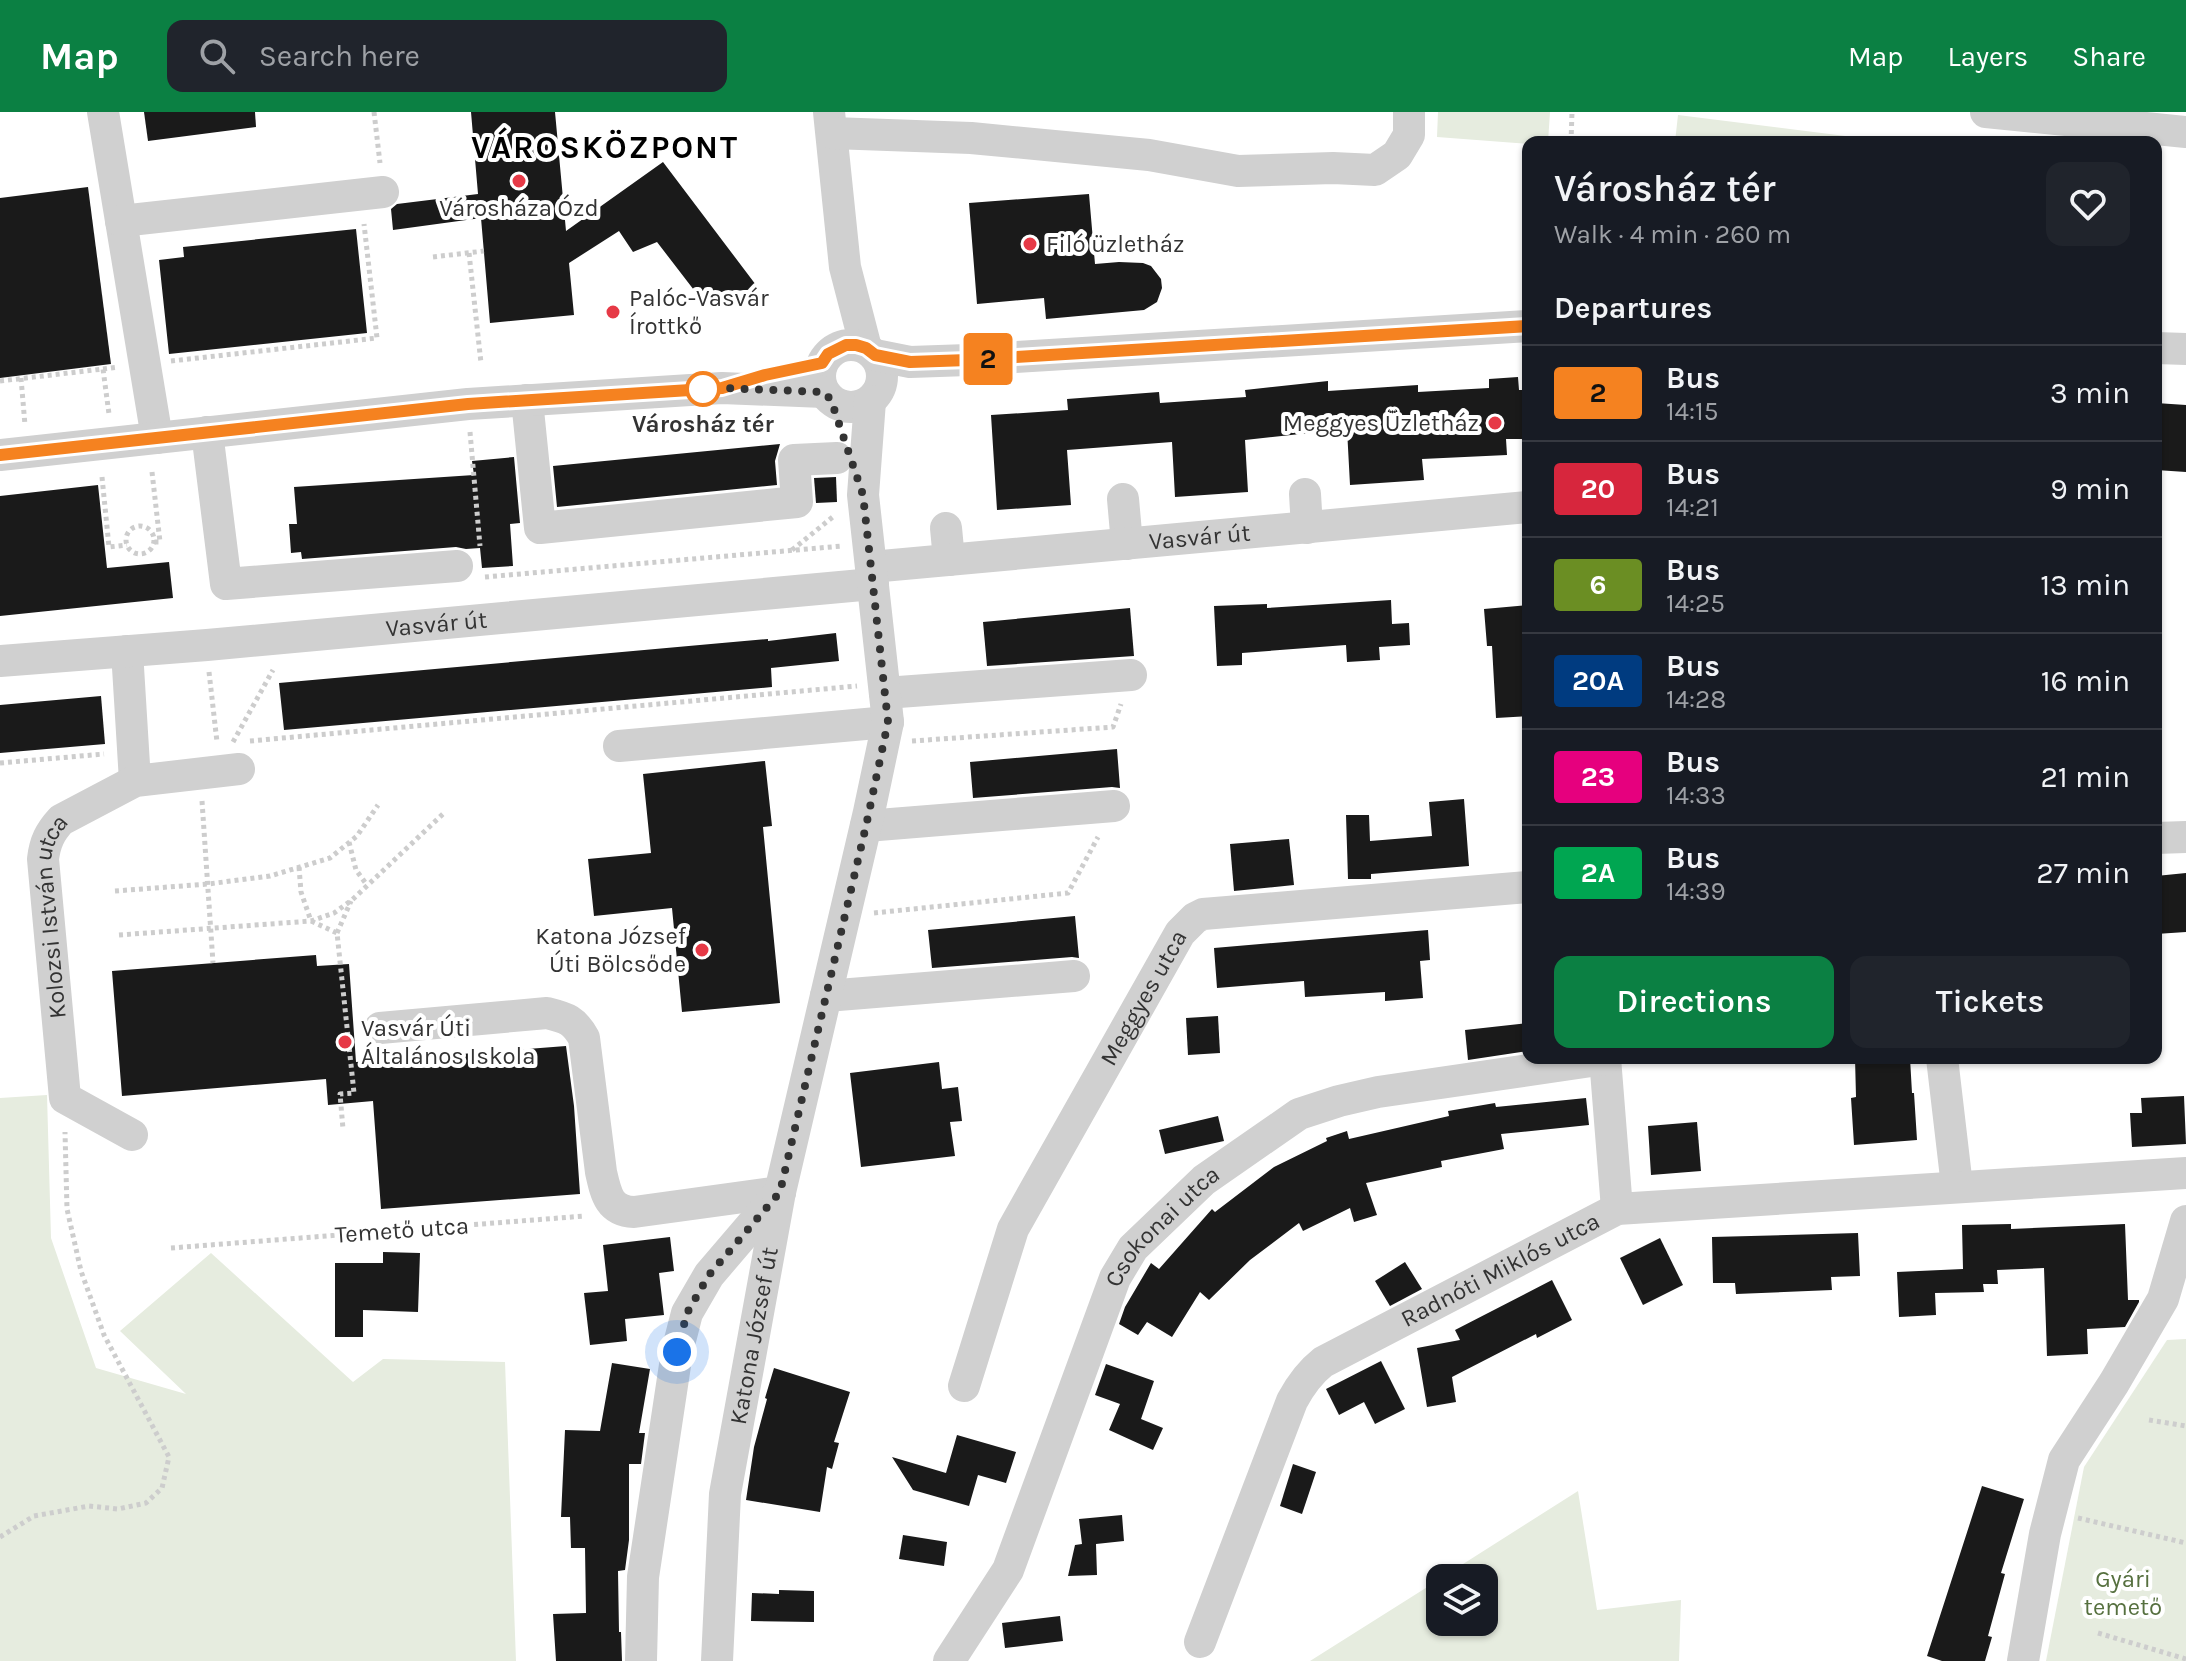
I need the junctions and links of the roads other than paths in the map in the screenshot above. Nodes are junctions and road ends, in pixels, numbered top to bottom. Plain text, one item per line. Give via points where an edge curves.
1 (103, 112) edge
2 (1409, 112) edge
3 (2000, 113) edge
4 (832, 119) edge
5 (2186, 132) edge
6 (2122, 136) edge
7 (2162, 143) edge
8 (2186, 148) edge
9 (383, 192) road end
10 (121, 221) junction
11 (843, 276) junction
12 (1522, 326) edge
13 (2162, 348) edge
14 (2186, 349) edge
15 (870, 352) junction
16 (968, 360) junction
17 (826, 377) junction
18 (873, 398) junction
19 (527, 400) junction
20 (207, 432) junction
21 (157, 438) junction
22 (0, 455) edge
23 (837, 458) dead end
24 (1305, 494) dead end
25 (1123, 499) dead end
26 (852, 503) junction
27 (1522, 508) edge
28 (946, 528) dead end
29 (1307, 528) junction
30 (1127, 544) junction
31 (949, 560) junction
32 (470, 572) road end
33 (872, 576) junction
34 (127, 651) junction
35 (0, 661) edge
36 (1131, 675) road end
37 (883, 710) junction
38 (619, 746) dead end
39 (239, 769) dead end
40 (135, 781) junction
41 (1114, 806) road end
42 (866, 826) junction
43 (2186, 837) edge
44 (2162, 838) edge
45 (1522, 887) edge
46 (1074, 976) dead end
47 (826, 996) junction
48 (380, 1028) dead end
49 (1565, 1064) edge
50 (1605, 1064) edge
51 (1943, 1064) edge
52 (132, 1135) dead end
53 (2186, 1173) edge
54 (1957, 1186) junction
55 (780, 1192) junction
56 (1617, 1209) junction
57 (2186, 1221) edge
58 (964, 1386) dead end
59 (1200, 1642) dead end
60 (641, 1661) edge
61 (717, 1661) edge
62 (949, 1661) edge
63 (2023, 1661) edge

1 - 10 street
2 - 4 street via 1409,135 1397,155 1375,170 1238,171 1149,155
3 - 5 street
3 - 6 street
4 - 11 street
7 - 8 street
9 - 10 street
10 - 21 street
11 - 15 street
11 - 17 street
12 - 16 street
13 - 14 street
15 - 16 street via 910,362
15 - 17 street via 846,345
15 - 18 street via 882,374
16 - 18 street via 912,378
17 - 18 street via 840,406 860,406
17 - 19 street via 765,375 722,388
17 - 26 street
18 - 26 street
19 - 20 street
19 - 23 street via 540,528 797,502 794,460
20 - 21 street
20 - 32 street via 226,584
21 - 22 street
24 - 29 street
25 - 30 street
26 - 33 street, Katona József út
27 - 29 street, Vasvár út
28 - 31 street
29 - 30 street, Vasvár út
30 - 31 street, Vasvár út
31 - 33 street, Vasvár út
33 - 34 street, Vasvár út
33 - 37 street, Katona József út
34 - 35 street, Vasvár út
34 - 40 street
36 - 37 street
37 - 38 street
37 - 42 street, Katona József út
39 - 40 street, Kolozsi István utca
40 - 52 street, Kolozsi István utca via 61,820 44,847 43,859 65,1098
41 - 42 street
42 - 47 street, Katona József út
43 - 44 street
45 - 58 street, Meggyes utca via 1203,914 1186,925 1013,1229
46 - 47 street
47 - 55 street, Katona József út
48 - 55 street via 547,1013 565,1017 584,1038 601,1172 615,1207 634,1212
49 - 62 street, Csokonai utca via 1378,1092 1299,1114 1204,1180 1133,1248 1115,1278 1008,1570
50 - 56 street
51 - 54 street
53 - 54 street, Radnóti Miklós utca
54 - 56 street, Radnóti Miklós utca
55 - 60 street via 709,1275 687,1313 643,1577
55 - 61 street, Katona József út via 725,1494
56 - 59 street, Radnóti Miklós utca via 1315,1368 1292,1401
57 - 63 street via 2163,1299 2064,1460

